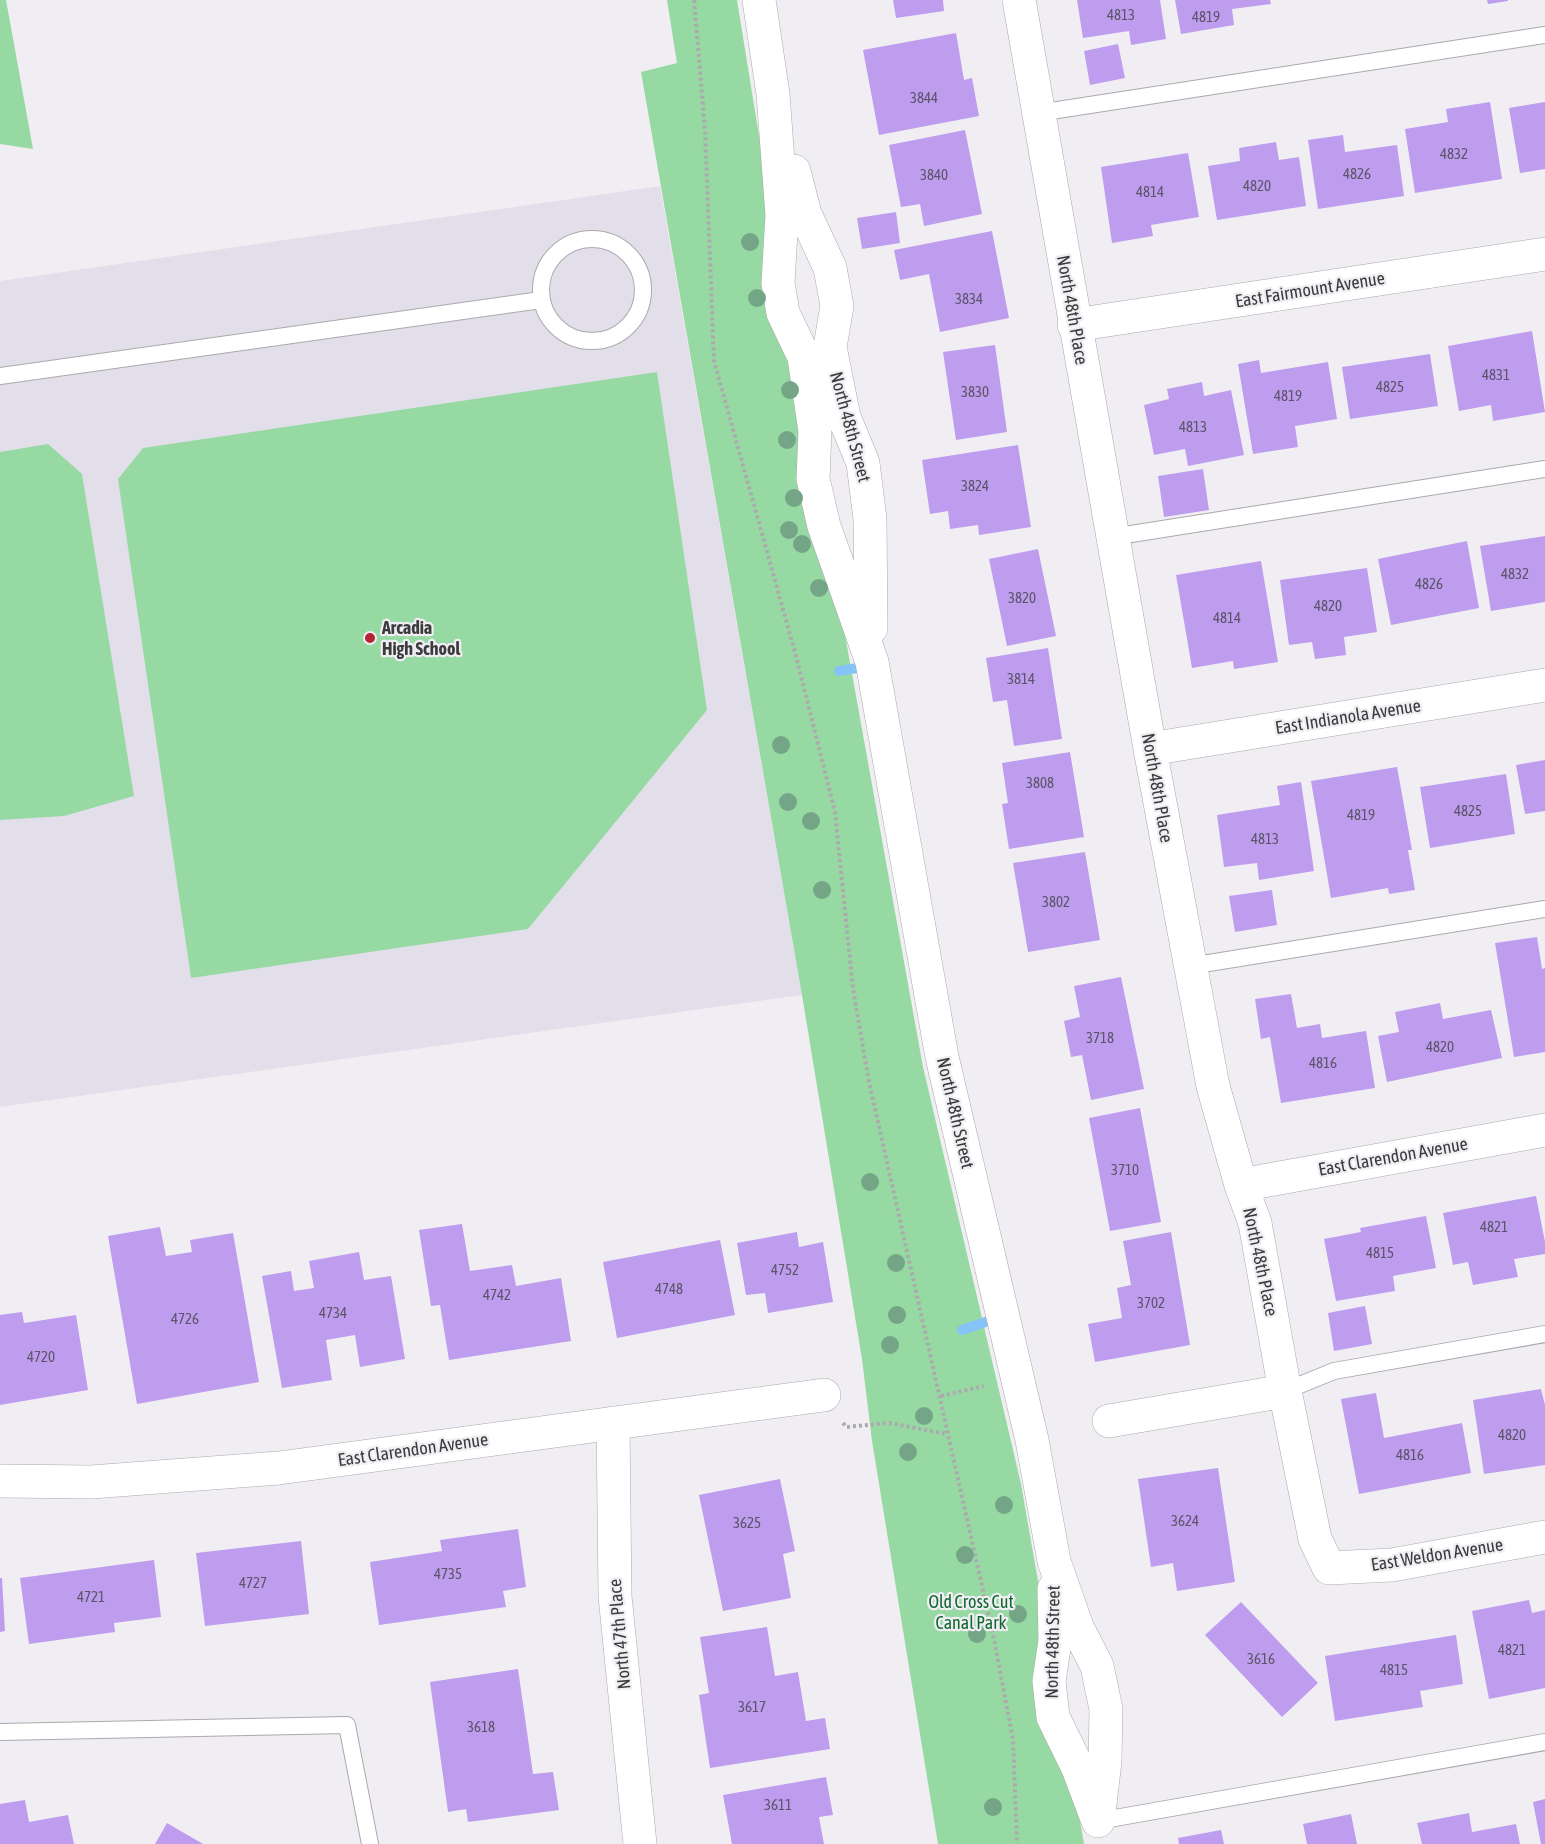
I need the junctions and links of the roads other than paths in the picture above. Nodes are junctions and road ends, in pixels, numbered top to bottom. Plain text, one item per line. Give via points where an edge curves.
1 (759, 0) edge
2 (1018, 0) edge
3 (1545, 35) edge
4 (773, 94) junction
5 (1038, 113) junction
6 (1545, 254) edge
7 (541, 300) junction
8 (1074, 325) junction
9 (0, 376) edge
10 (1545, 469) edge
11 (1112, 537) junction
12 (872, 663) junction
13 (1545, 685) edge
14 (1150, 749) junction
15 (1545, 909) edge
16 (1190, 966) junction
17 (1545, 1130) edge
18 (1241, 1185) junction
19 (1545, 1334) edge
20 (1284, 1391) junction
21 (824, 1395) road end
22 (1109, 1421) dead end
23 (613, 1423) junction
24 (0, 1481) edge
25 (1545, 1537) edge
26 (1054, 1561) junction
27 (1329, 1568) joint
28 (0, 1732) edge
29 (1545, 1742) edge
30 (1100, 1833) edge
31 (370, 1844) edge
32 (640, 1844) edge

1 - 4 street, North 48th Street
2 - 5 street, North 48th Place
3 - 5 lane
4 - 12 street, North 48th Street via 782,215 777,284 783,313 804,357 815,431 813,479 824,526
4 - 12 street, North 48th Street via 805,214 830,268 837,306 830,347 844,417 864,463 870,519
5 - 8 street, North 48th Place
6 - 8 street, East Fairmount Avenue
7 - 7 lane via 546,266 557,252 588,239 606,241 621,249 641,276 643,292 631,322 603,340 579,339 557,328
7 - 9 lane
8 - 11 street, North 48th Place
10 - 11 lane
11 - 14 street, North 48th Place
12 - 26 street, North 48th Street via 942,1057 1032,1440
13 - 14 street, East Indianola Avenue
14 - 16 street, North 48th Place
15 - 16 lane
16 - 18 street, North 48th Place via 1213,1086
17 - 18 street, East Clarendon Avenue
18 - 20 street, North 48th Place via 1256,1223
19 - 20 lane via 1334,1371
20 - 22 street
20 - 27 street, North 48th Place via 1315,1539
21 - 23 street, East Clarendon Avenue
23 - 24 street, East Clarendon Avenue via 279,1468 91,1482
23 - 32 street, North 47th Place via 615,1596
25 - 27 street, East Weldon Avenue via 1392,1565
26 - 30 street, North 48th Street via 1077,1627 1097,1666 1106,1709
26 - 30 street, North 48th Street via 1055,1641 1049,1681 1053,1717 1078,1768
28 - 31 lane via 347,1725
29 - 30 lane

